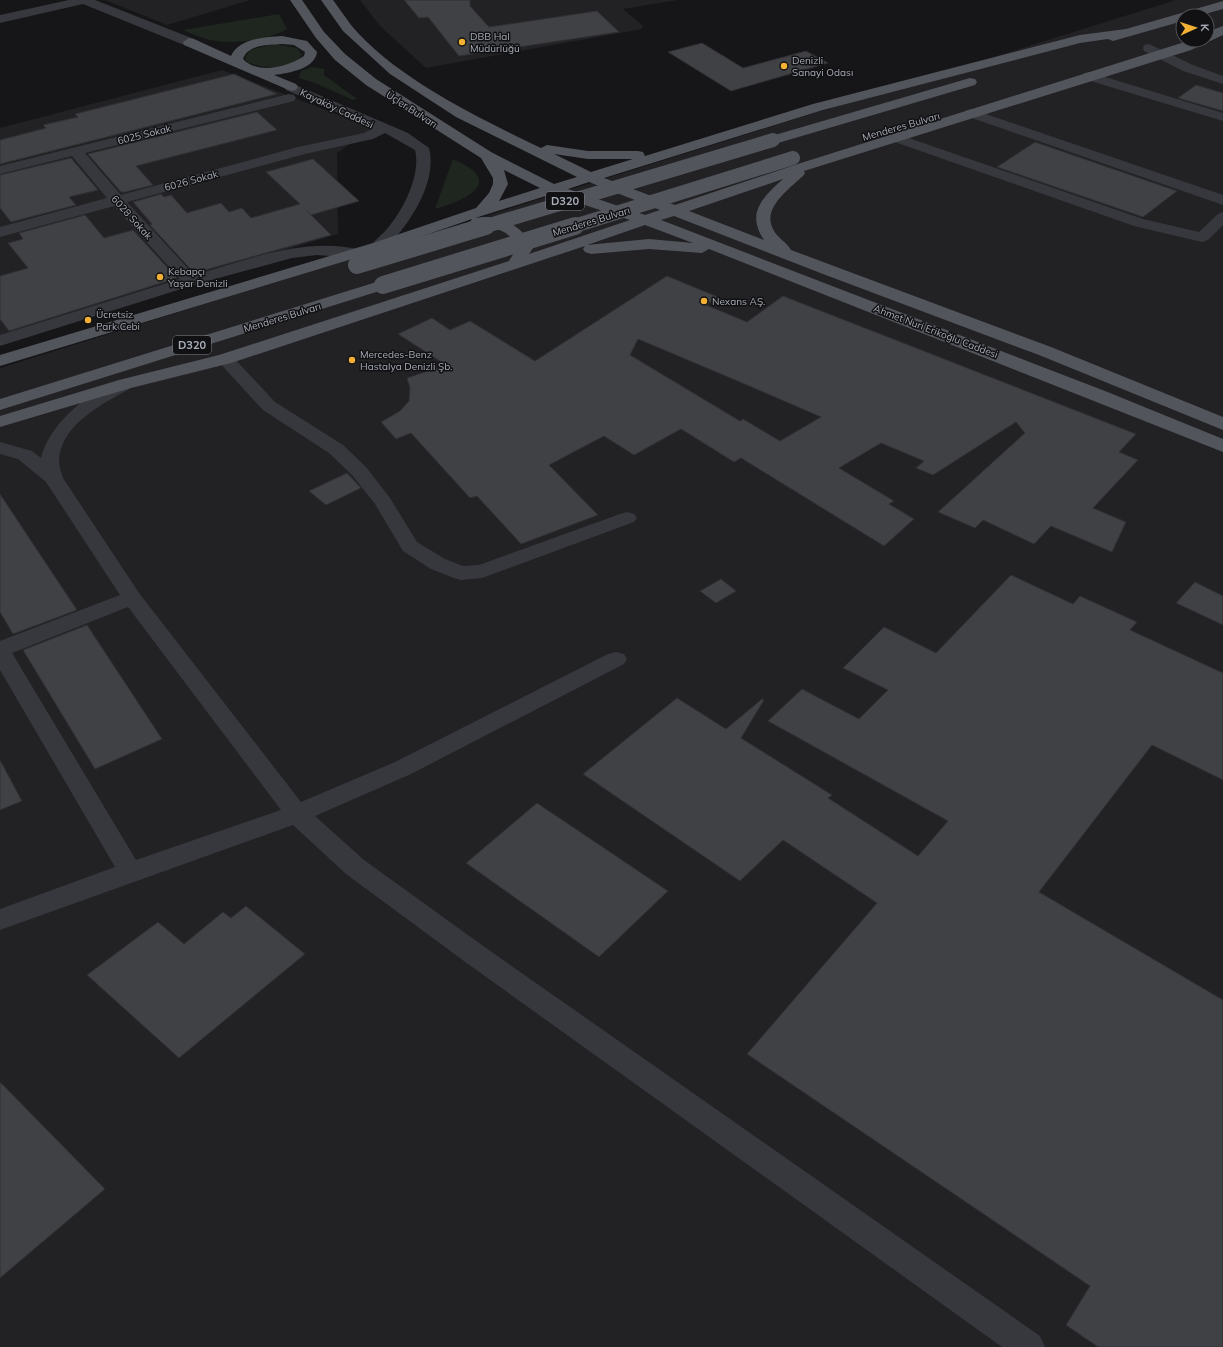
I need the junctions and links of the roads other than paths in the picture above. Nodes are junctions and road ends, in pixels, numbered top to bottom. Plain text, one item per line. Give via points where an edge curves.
1 (84, 0) edge
2 (296, 0) edge
3 (327, 0) edge
4 (1223, 5) edge
5 (1212, 8) edge
6 (304, 12) junction
7 (0, 19) edge
8 (1175, 19) edge
9 (1127, 33) junction
10 (276, 41) junction
11 (189, 42) junction
12 (1175, 42) edge
13 (249, 46) junction
14 (1178, 48) edge
15 (1155, 51) junction
16 (243, 66) junction
17 (295, 67) junction
18 (352, 68) junction
19 (1006, 71) dead end
20 (1089, 76) junction
21 (983, 78) dead end
22 (1223, 80) edge
23 (292, 90) junction
24 (971, 113) junction
25 (1223, 117) edge
26 (382, 129) junction
27 (897, 138) junction
28 (517, 143) junction
29 (75, 151) junction
30 (675, 151) junction
31 (486, 155) junction
32 (806, 166) junction
33 (0, 170) edge
34 (589, 178) junction
35 (552, 189) junction
36 (725, 194) junction
37 (117, 200) junction
38 (1223, 200) edge
39 (481, 211) junction
40 (675, 211) junction
41 (1223, 217) edge
42 (648, 220) junction
43 (452, 222) junction
44 (0, 232) edge
45 (379, 246) junction
46 (737, 254) junction
47 (540, 256) junction
48 (795, 256) junction
49 (356, 259) junction
50 (505, 268) junction
51 (191, 281) junction
52 (0, 341) edge
53 (225, 359) junction
54 (0, 361) edge
55 (0, 375) edge
56 (125, 384) junction
57 (0, 405) edge
58 (0, 422) edge
59 (1223, 424) edge
60 (1223, 446) edge
61 (0, 448) edge
62 (53, 478) junction
63 (627, 518) dead end
64 (132, 598) junction
65 (0, 650) edge
66 (616, 659) dead end
67 (297, 814) junction
68 (130, 872) junction
69 (0, 920) edge
70 (1029, 1347) edge

1 - 7 street
1 - 11 street
2 - 6 main road, Üçler Bulvarı
3 - 28 main road, Üçler Bulvarı via 347,28 395,71 461,114
4 - 5 main road
6 - 10 main road via 292,34
6 - 18 main road, Üçler Bulvarı via 320,35
8 - 9 main road
9 - 19 main road
9 - 30 main road via 1080,40 1015,55 818,107
10 - 13 main road
10 - 17 main road via 293,41 308,47 311,52 310,58
11 - 13 main road via 211,46
11 - 16 main road
12 - 15 main road, Menderes Bulvarı
13 - 16 main road via 237,54 236,59
14 - 15 main road
15 - 20 main road
15 - 22 street via 1188,68
15 - 57 main road, Menderes Bulvarı / D320, bridge via 793,158
16 - 17 main road via 269,71
16 - 23 main road
17 - 18 main road via 323,62
17 - 23 main road via 287,76
18 - 31 main road, Üçler Bulvarı via 383,91
20 - 24 main road
20 - 25 street
21 - 49 main road, Menderes Bulvarı / D320, bridge
23 - 26 street, Kayaköy Caddesi
23 - 29 street, 6025 Sokak
24 - 27 main road
24 - 38 street
26 - 37 street, 6026 Sokak via 368,136 303,150
26 - 45 street, Kayaköy Caddesi via 418,144 425,158 421,177 403,218
27 - 32 main road
27 - 41 street via 1138,223 1202,237
28 - 30 main road via 588,155 647,155
28 - 34 main road, Üçler Bulvarı
29 - 33 street, 6025 Sokak
29 - 37 street, 6028 Sokak
30 - 34 main road
30 - 36 main road via 651,160 645,168 645,175 652,187 670,193 698,196
31 - 35 main road, Üçler Bulvarı
31 - 39 main road via 501,174 501,186
32 - 36 main road
32 - 48 main road via 768,202 762,212 767,235 782,249
34 - 35 main road
34 - 40 main road, Üçler Bulvarı
35 - 39 main road
35 - 42 main road, Üçler Bulvarı
36 - 40 main road
37 - 44 street, 6026 Sokak
37 - 51 street, 6028 Sokak
39 - 43 main road
40 - 42 main road
40 - 48 main road, Ahmet Nuri Erikoğlu Caddesi
42 - 46 main road, Ahmet Nuri Erikoğlu Caddesi
42 - 47 main road
43 - 45 main road
43 - 50 main road via 500,224 521,236 524,248 520,257
45 - 49 main road
46 - 47 main road via 686,246 649,244
46 - 60 main road, Ahmet Nuri Erikoğlu Caddesi
47 - 50 main road
48 - 59 main road, Ahmet Nuri Erikoğlu Caddesi via 1045,351
49 - 51 street via 316,250 291,253
49 - 54 main road
49 - 55 main road, Menderes Bulvarı / D320
50 - 53 main road
51 - 52 street
53 - 56 main road
53 - 63 street via 269,406 336,449 350,462 383,502 410,546 438,564 461,572 482,571
56 - 58 main road
56 - 62 street via 89,406 59,435 50,458
61 - 62 street via 25,455
62 - 64 street
64 - 65 street
64 - 67 street
65 - 68 street
66 - 67 street via 403,768
67 - 68 street
67 - 70 street via 355,867 477,956
68 - 69 street

